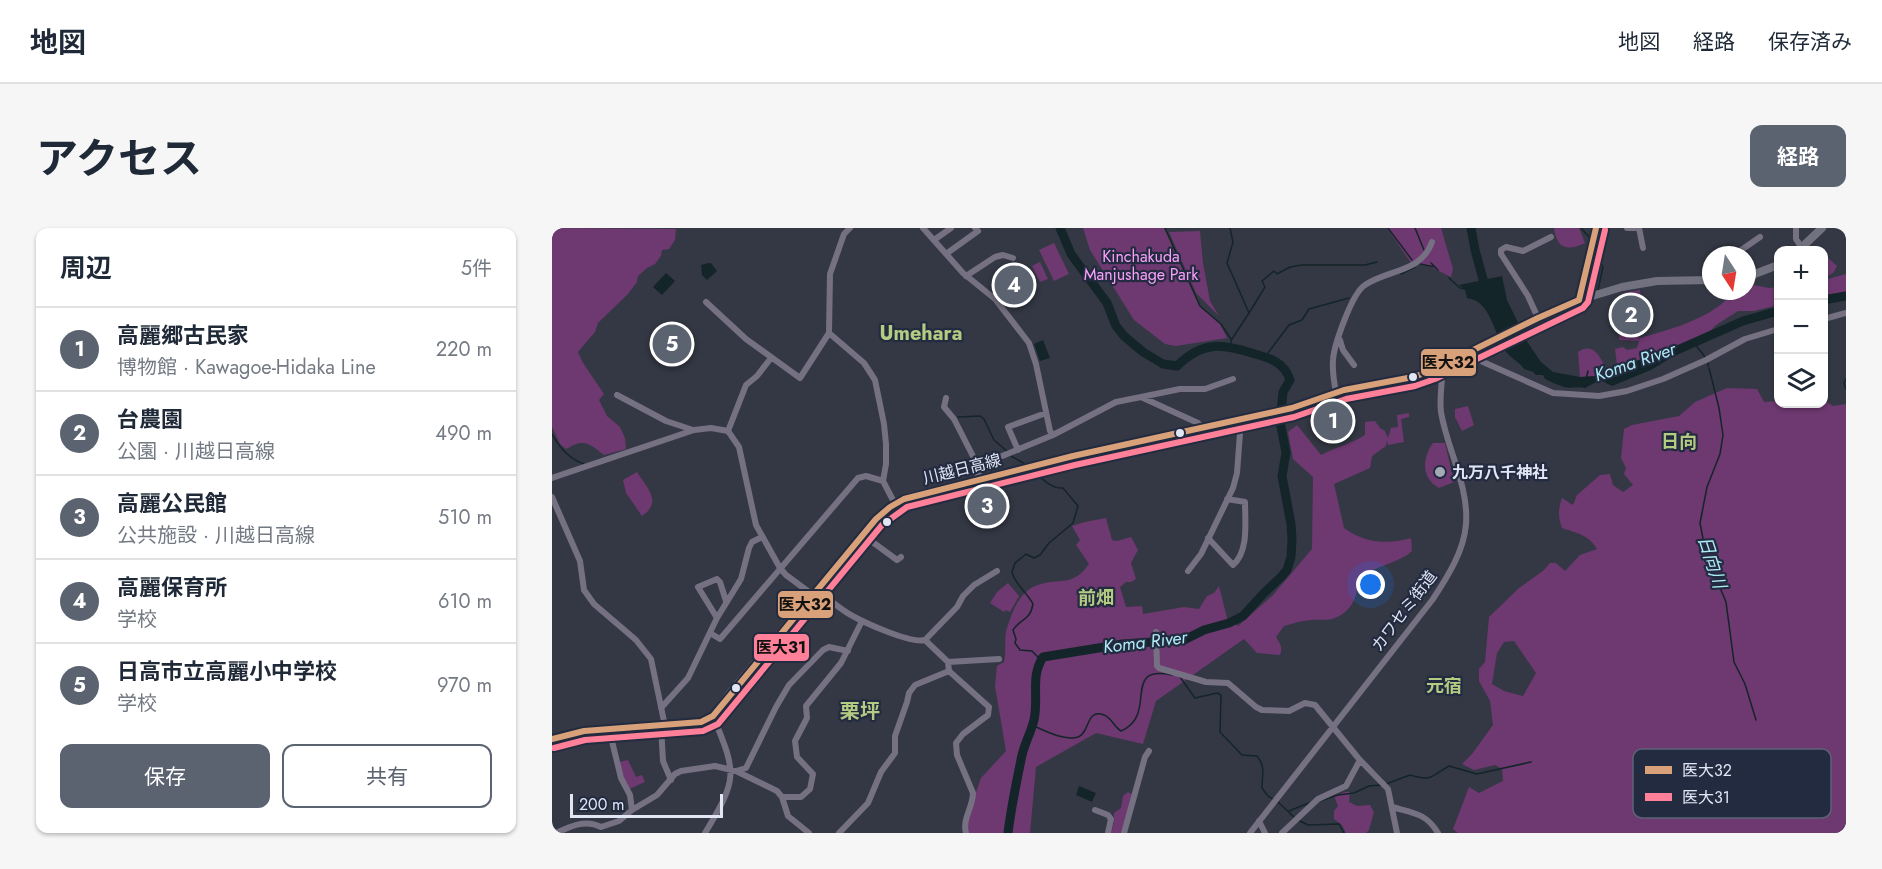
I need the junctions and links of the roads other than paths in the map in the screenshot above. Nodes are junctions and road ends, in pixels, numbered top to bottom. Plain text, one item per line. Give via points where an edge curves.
1 (850, 228) edge
2 (923, 228) edge
3 (951, 228) edge
4 (975, 228) edge
5 (1596, 228) edge
6 (1627, 228) edge
7 (1797, 228) edge
8 (1822, 228) edge
9 (1551, 237) dead end
10 (1760, 237) dead end
11 (934, 240) junction
12 (1432, 242) dead end
13 (1747, 246) edge
14 (1800, 246) edge
15 (1804, 246) edge
16 (1643, 248) dead end
17 (946, 254) junction
18 (1013, 258) dead end
19 (1774, 267) edge
20 (1756, 274) edge
21 (966, 276) junction
22 (1702, 280) edge
23 (1579, 300) junction
24 (706, 302) dead end
25 (1846, 314) edge
26 (1538, 318) junction
27 (1828, 318) edge
28 (1774, 330) edge
29 (829, 333) junction
30 (1339, 338) junction
31 (1469, 353) junction
32 (771, 358) junction
33 (1354, 365) dead end
34 (1442, 366) junction
35 (1233, 379) dead end
36 (1336, 393) junction
37 (617, 396) dead end
38 (1141, 397) junction
39 (946, 398) dead end
40 (1046, 413) junction
41 (1241, 420) junction
42 (1203, 428) junction
43 (694, 430) junction
44 (728, 431) junction
45 (1053, 435) junction
46 (1018, 450) junction
47 (980, 470) junction
48 (552, 478) edge
49 (976, 479) junction
50 (883, 481) junction
51 (552, 497) edge
52 (1227, 499) junction
53 (894, 504) junction
54 (863, 535) junction
55 (762, 537) junction
56 (1208, 538) junction
57 (901, 557) dead end
58 (780, 568) junction
59 (997, 571) dead end
60 (1188, 571) dead end
61 (815, 592) junction
62 (726, 601) junction
63 (717, 618) junction
64 (862, 621) junction
65 (1156, 632) dead end
66 (710, 633) junction
67 (925, 640) junction
68 (848, 651) junction
69 (999, 658) dead end
70 (948, 662) junction
71 (949, 671) junction
72 (661, 708) junction
73 (713, 716) junction
74 (663, 726) junction
75 (1333, 726) junction
76 (609, 729) junction
77 (552, 740) edge
78 (1149, 751) dead end
79 (1360, 760) junction
80 (734, 770) junction
81 (671, 780) junction
82 (782, 797) junction
83 (1392, 807) junction
84 (632, 810) junction
85 (1095, 810) dead end
86 (1259, 821) junction
87 (552, 829) edge
88 (556, 833) edge
89 (705, 833) edge
90 (809, 833) edge
91 (838, 833) edge
92 (966, 833) edge
93 (1108, 833) edge
94 (1124, 833) edge
95 (1250, 833) edge
96 (1265, 833) edge
97 (1282, 833) edge
98 (1397, 833) edge
99 (1438, 833) edge

1 - 29 street via 844,234 830,274
2 - 11 street
3 - 11 street
4 - 17 street via 978,231
5 - 23 street
6 - 16 street via 1639,228
7 - 14 street
8 - 15 main road
9 - 26 street via 1523,251 1506,247 1500,254
10 - 13 street
11 - 17 street
12 - 30 street via 1416,264 1362,286
17 - 21 street
18 - 21 street via 994,257
19 - 20 main road
21 - 40 street via 995,299 1029,343
22 - 23 main road via 1657,280
23 - 26 main road, 川越日高線
24 - 32 street
25 - 27 street
26 - 31 main road, 川越日高線
28 - 31 street via 1745,339 1663,379 1599,396 1553,393
29 - 32 street via 800,378
29 - 50 street via 864,363 875,380 886,444
30 - 33 street via 1342,350
30 - 36 street via 1333,357
31 - 34 main road, 川越日高線
32 - 44 street via 746,385
34 - 36 main road, 川越日高線 via 1413,377
34 - 75 street, カワセミ街道 via 1442,413 1466,513 1461,548 1433,599
35 - 38 street via 1205,389 1180,389
36 - 41 main road, 川越日高線
37 - 43 street via 666,422
38 - 42 street
38 - 45 street via 1116,402
39 - 47 street via 944,406
40 - 45 street
40 - 46 street via 1008,427
41 - 42 main road, 川越日高線
41 - 52 street via 1237,473
42 - 49 main road, 川越日高線
43 - 44 street
43 - 48 street
44 - 55 street via 739,447
45 - 46 street
46 - 47 street
47 - 49 street
49 - 53 main road, 川越日高線
50 - 53 street
50 - 58 street via 858,478
51 - 72 street via 580,561 584,590 648,652
52 - 56 street
52 - 56 street via 1245,502 1245,539 1237,561 1233,565
53 - 54 main road, 川越日高線
54 - 57 street via 897,560
54 - 61 main road, 川越日高線
55 - 58 street
55 - 62 street via 752,542 741,579
56 - 60 street
58 - 61 street via 786,576
58 - 66 street via 720,639
59 - 67 street via 968,590
61 - 64 street
61 - 73 main road, 川越日高線
62 - 63 street
62 - 63 street via 717,579 698,587
63 - 66 street
64 - 67 street via 915,641
64 - 68 street
65 - 75 street via 1159,668 1206,682 1228,683 1262,710 1288,711 1312,703
66 - 72 street via 688,678
67 - 70 street
68 - 80 street via 829,647 823,650 789,685 746,768
68 - 82 street via 806,706 807,718 796,737 795,753 813,774 810,789 801,797
69 - 70 street
70 - 71 street
71 - 91 street via 915,685 909,693 894,735 895,753 881,772 868,803
71 - 92 street via 989,707 988,715 956,743 973,793 964,826
72 - 74 street
73 - 74 main road via 693,724
73 - 80 street
74 - 76 main road
74 - 81 street via 663,761
75 - 79 street
75 - 86 street, カワセミ街道
76 - 77 main road via 576,732
76 - 84 street
78 - 94 street
79 - 83 street via 1384,784
79 - 97 street via 1346,786 1318,799
80 - 81 street via 715,766 681,771
80 - 82 street via 769,786
80 - 89 street via 729,790
81 - 84 street via 657,795
82 - 90 street via 788,816
83 - 98 street
83 - 99 street via 1425,817
84 - 88 street via 603,827 576,824
85 - 93 street via 1111,819
86 - 95 street, カワセミ街道
86 - 96 street
87 - 88 street

